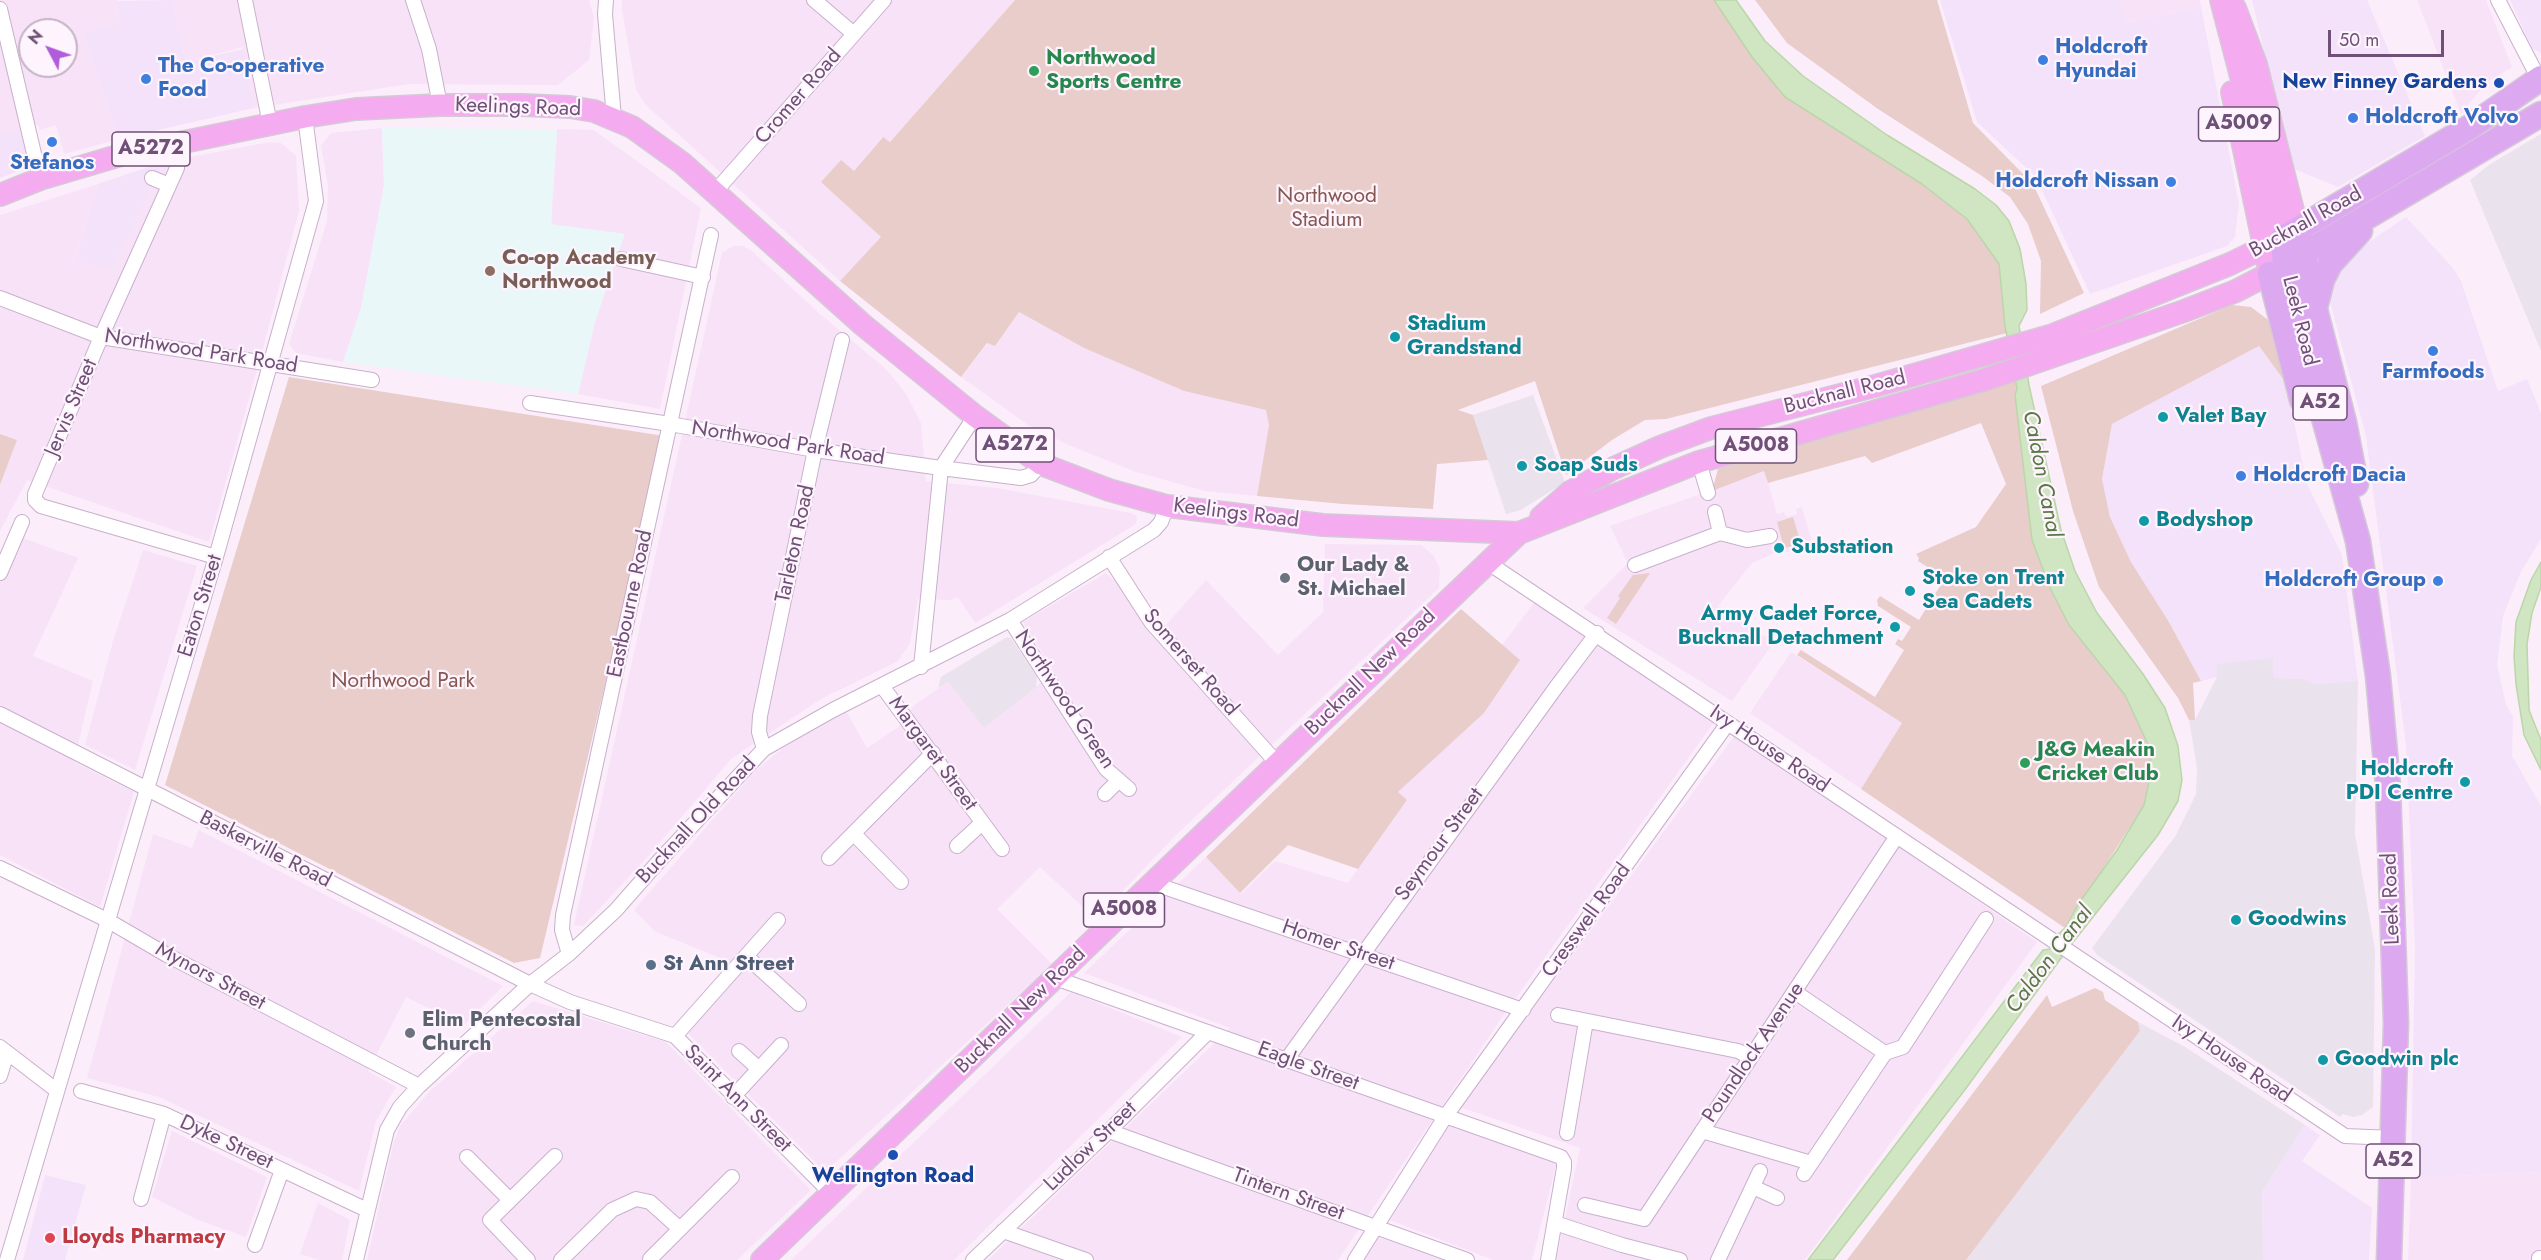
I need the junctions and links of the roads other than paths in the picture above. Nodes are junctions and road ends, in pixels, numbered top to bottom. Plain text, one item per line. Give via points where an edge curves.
1 (245, 0) edge
2 (413, 0) edge
3 (606, 0) edge
4 (814, 0) edge
5 (884, 0) edge
6 (2214, 0) edge
7 (2221, 0) edge
8 (2230, 0) edge
9 (2498, 0) edge
10 (0, 9) edge
11 (854, 34) junction
12 (2540, 80) edge
13 (440, 105) junction
14 (2541, 114) edge
15 (305, 117) junction
16 (614, 118) junction
17 (270, 124) junction
18 (177, 168) dead end
19 (152, 178) dead end
20 (40, 179) junction
21 (169, 185) junction
22 (714, 193) junction
23 (0, 195) edge
24 (2386, 207) junction
25 (715, 239) dead end
26 (2282, 239) junction
27 (621, 259) dead end
28 (2286, 265) junction
29 (702, 277) junction
30 (0, 298) edge
31 (2315, 309) junction
32 (101, 337) junction
33 (842, 340) dead end
34 (2054, 345) junction
35 (270, 363) junction
36 (372, 380) dead end
37 (530, 403) dead end
38 (975, 416) junction
39 (670, 424) junction
40 (815, 450) junction
41 (1699, 462) junction
42 (1041, 464) junction
43 (941, 468) junction
44 (1708, 493) dead end
45 (1167, 506) junction
46 (1715, 512) dead end
47 (22, 522) dead end
48 (1524, 530) junction
49 (1720, 533) junction
50 (1770, 536) dead end
51 (2358, 541) junction
52 (216, 557) junction
53 (1109, 557) junction
54 (1487, 562) junction
55 (1635, 565) dead end
56 (0, 573) edge
57 (1010, 620) junction
58 (1597, 633) junction
59 (921, 667) junction
60 (882, 686) junction
61 (0, 714) edge
62 (1728, 723) junction
63 (764, 749) junction
64 (933, 753) junction
65 (1278, 763) junction
66 (146, 789) junction
67 (1105, 794) dead end
68 (982, 823) junction
69 (854, 834) junction
70 (1897, 836) junction
71 (957, 846) dead end
72 (1002, 849) dead end
73 (830, 858) dead end
74 (0, 868) edge
75 (901, 882) dead end
76 (1152, 883) junction
77 (1986, 919) dead end
78 (107, 920) junction
79 (778, 920) dead end
80 (568, 954) junction
81 (1362, 954) junction
82 (746, 956) junction
83 (1055, 978) junction
84 (530, 984) junction
85 (1795, 992) junction
86 (799, 1004) dead end
87 (1523, 1010) junction
88 (1558, 1015) dead end
89 (1586, 1021) junction
90 (1208, 1032) junction
91 (675, 1036) junction
92 (781, 1045) dead end
93 (4, 1050) edge
94 (739, 1051) dead end
95 (1885, 1053) junction
96 (1750, 1057) junction
97 (1287, 1059) junction
98 (759, 1069) junction
99 (0, 1076) edge
100 (419, 1086) junction
101 (56, 1090) junction
102 (81, 1091) dead end
103 (733, 1097) junction
104 (164, 1114) junction
105 (1445, 1117) junction
106 (1109, 1131) junction
107 (1702, 1131) junction
108 (1568, 1133) dead end
109 (2394, 1138) junction
110 (555, 1156) dead end
111 (467, 1157) dead end
112 (282, 1170) junction
113 (1760, 1171) dead end
114 (732, 1177) dead end
115 (1753, 1187) junction
116 (832, 1194) junction
117 (1777, 1198) dead end
118 (141, 1199) dead end
119 (510, 1200) junction
120 (1585, 1205) dead end
121 (366, 1210) junction
122 (1555, 1223) junction
123 (1377, 1227) junction
124 (680, 1229) junction
125 (1003, 1231) junction
126 (255, 1245) dead end
127 (650, 1259) edge
128 (7, 1260) edge
129 (356, 1260) edge
130 (528, 1260) edge
131 (561, 1260) edge
132 (762, 1260) edge
133 (973, 1260) edge
134 (1086, 1260) edge
135 (1355, 1260) edge
136 (1467, 1260) edge
137 (1548, 1260) edge
138 (1680, 1260) edge
139 (1718, 1260) edge
140 (2389, 1260) edge

1 - 17 street
2 - 13 street via 429,49
3 - 16 street
4 - 11 street
5 - 11 street, Cromer Road
6 - 26 main road, A5009
7 - 26 main road, A5009
8 - 26 main road, A5009 via 2256,64
9 - 12 street
10 - 20 street
11 - 22 street, Cromer Road
12 - 26 highway, Bucknall Road via 2470,127
13 - 15 main road, Keelings Road / A5272 via 356,109
13 - 16 main road, Keelings Road / A5272 via 570,107
14 - 24 highway, Bucknall Road / A52
15 - 17 main road, Keelings Road / A5272
15 - 35 street, Eaton Street via 316,201
16 - 22 main road, Keelings Road / A5272 via 682,163
17 - 20 main road, Keelings Road / A5272 via 121,155
18 - 21 street, Jervis Street
19 - 21 street
20 - 23 main road, Keelings Road / A5272
21 - 32 street, Jervis Street
22 - 38 main road, Keelings Road / A5272 via 863,325
24 - 28 highway
24 - 31 highway, A52 via 2330,264
25 - 29 street, Eastbourne Road
26 - 28 highway
26 - 28 main road
26 - 34 main road, Bucknall Road / A5008
27 - 29 street
28 - 31 highway, Leek Road
28 - 34 main road, Bucknall Road / A5008 via 2236,291 2184,311
28 - 51 highway via 2327,490
29 - 39 street, Eastbourne Road
30 - 32 street, Northwood Park Road
31 - 51 highway, Leek Road / A52 via 2356,480
32 - 35 street, Northwood Park Road
32 - 52 street, Jervis Street via 35,500 41,506
33 - 40 street, Tarleton Road
34 - 41 main road, Bucknall Road / A5008 via 1987,379
34 - 48 main road, Bucknall Road / A5008 via 1985,356 1712,428 1614,468 1570,492
35 - 36 street, Northwood Park Road
35 - 52 street, Eaton Street
37 - 39 street, Northwood Park Road
38 - 42 main road, Keelings Road / A5272
38 - 43 street
39 - 40 street, Northwood Park Road
39 - 80 street, Eastbourne Road via 563,915
40 - 43 street, Northwood Park Road
40 - 63 street, Tarleton Road via 760,716
41 - 44 street
41 - 48 main road, Bucknall Road / A5008
42 - 43 street, Northwood Park Road via 1030,476 1021,478
42 - 45 main road, Keelings Road / A5272 via 1109,490
43 - 59 street
45 - 48 main road, Keelings Road / A5272 via 1323,525
45 - 53 street, Bucknall Old Road via 1154,530
46 - 49 street
47 - 56 street
48 - 54 main road, A5008
49 - 50 street via 1747,540
49 - 55 street
51 - 109 highway, Leek Road / A52 via 2378,676 2388,786 2396,1023
52 - 66 street, Eaton Street
53 - 57 street, Bucknall Old Road
53 - 65 street, Somerset Road via 1151,622
54 - 58 street, Ivy House Road
54 - 65 main road, Bucknall New Road / A5008
57 - 59 street, Bucknall Old Road
57 - 67 street, Northwood Green via 1106,769 1124,785
58 - 62 street, Ivy House Road
58 - 81 street, Seymour Street
59 - 60 street, Bucknall Old Road
60 - 63 street, Bucknall Old Road
60 - 64 street, Margaret Street
61 - 66 street, Baskerville Road
62 - 70 street, Ivy House Road
62 - 87 street, Cresswell Road
63 - 80 street, Bucknall Old Road via 616,910
64 - 68 street, Margaret Street
64 - 69 street
65 - 76 main road, Bucknall New Road / A5008
66 - 78 street, Eaton Street
66 - 84 street, Baskerville Road
68 - 71 street, Margaret Street
68 - 72 street, Margaret Street
69 - 73 street
69 - 75 street
70 - 85 street, Poundlock Avenue
70 - 109 street, Ivy House Road via 2345,1136
74 - 78 street, Mynors Street
76 - 81 street, Homer Street
76 - 83 main road, Bucknall New Road / A5008
77 - 95 street via 1903,1047
78 - 100 street, Mynors Street
78 - 101 street, Eaton Street
79 - 82 street
80 - 84 street, Bucknall Old Road
81 - 87 street, Homer Street
81 - 97 street, Seymour Street
82 - 86 street
82 - 91 street
83 - 90 street, Eagle Street
83 - 116 main road, Bucknall New Road / A5008
84 - 91 street, Saint Ann Street via 570,1002
84 - 100 street, Bucknall Old Road
85 - 95 street
85 - 96 street, Poundlock Avenue
87 - 105 street, Cresswell Road
88 - 89 street
89 - 96 street via 1738,1051
89 - 108 street
90 - 97 street, Eagle Street
90 - 106 street, Ludlow Street
91 - 103 street, Saint Ann Street
92 - 98 street
93 - 99 street
93 - 101 street
94 - 98 street
95 - 107 street via 1808,1169
96 - 107 street, Poundlock Avenue
97 - 105 street, Eagle Street
98 - 103 street
100 - 121 street, Bucknall Old Road via 400,1107 387,1130
101 - 128 street, Eaton Street
102 - 104 street, Dyke Street
103 - 116 street, Saint Ann Street
104 - 112 street, Dyke Street
104 - 118 street
105 - 122 street, Eagle Street via 1561,1157 1564,1168
105 - 123 street, Cresswell Road
106 - 123 street, Tintern Street
106 - 125 street, Ludlow Street
107 - 120 street, Poundlock Avenue via 1644,1219
109 - 140 highway, Leek Road / A52
110 - 119 street
111 - 119 street
112 - 121 street, Dyke Street
112 - 126 street
113 - 115 street
114 - 124 street
115 - 117 street
115 - 139 street
116 - 132 main road, Bucknall New Road / A5008
119 - 130 street via 490,1220
121 - 129 street, Bucknall Old Road
122 - 137 street
122 - 138 street
123 - 135 street, Cresswell Road
123 - 136 street, Tintern Street
124 - 127 street
124 - 131 street via 650,1202 636,1199 612,1210
125 - 133 street, Ludlow Street
125 - 134 street

